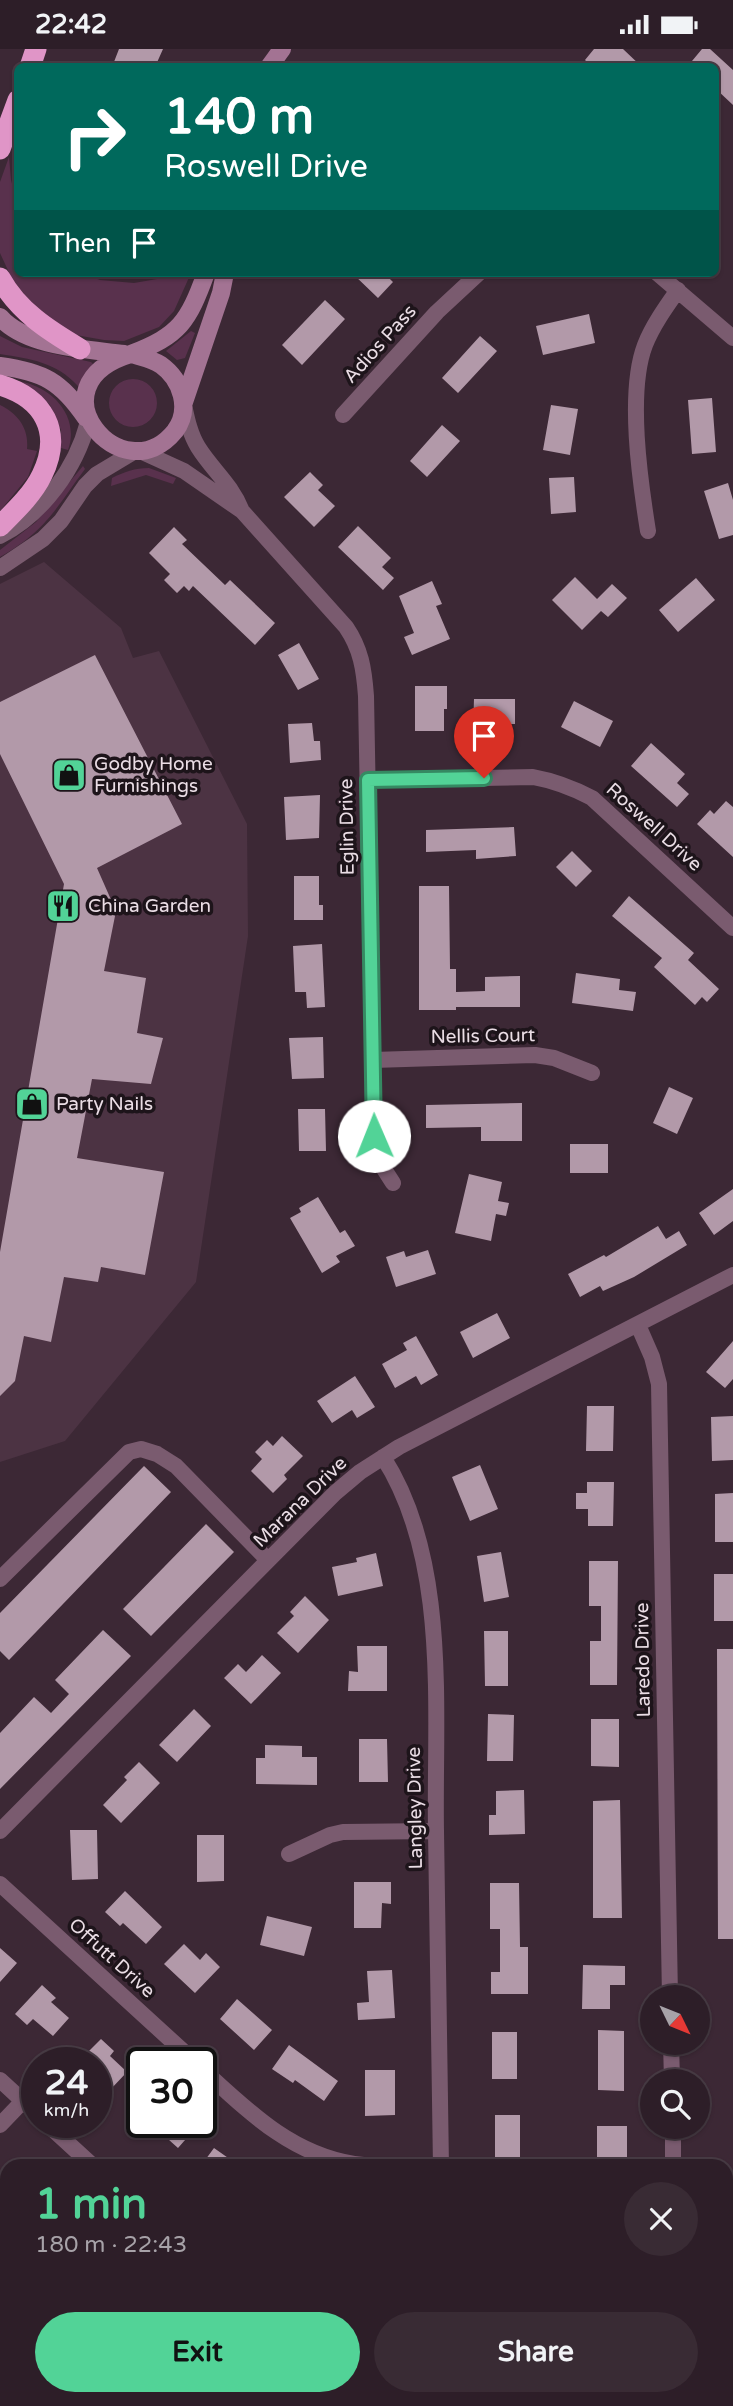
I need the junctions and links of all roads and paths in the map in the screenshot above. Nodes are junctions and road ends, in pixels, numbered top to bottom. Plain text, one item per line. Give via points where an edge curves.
1 (14, 111) edge
2 (0, 149) edge
3 (204, 277) edge
4 (224, 277) edge
5 (475, 277) edge
6 (662, 277) edge
7 (0, 278) edge
8 (678, 290) junction
9 (0, 317) edge
10 (733, 338) edge
11 (80, 349) junction
12 (129, 354) junction
13 (0, 366) edge
14 (0, 385) edge
15 (184, 403) junction
16 (343, 415) dead end
17 (88, 421) junction
18 (137, 450) junction
19 (242, 511) junction
20 (0, 526) edge
21 (648, 531) dead end
22 (0, 536) edge
23 (0, 568) edge
24 (368, 780) junction
25 (733, 928) edge
26 (373, 1060) junction
27 (592, 1073) dead end
28 (393, 1183) dead end
29 (733, 1275) edge
30 (638, 1325) junction
31 (383, 1457) junction
32 (268, 1560) junction
33 (0, 1579) edge
34 (0, 1831) edge
35 (436, 1831) junction
36 (289, 1854) dead end
37 (0, 1884) edge
38 (670, 1985) edge
39 (178, 2047) edge
40 (0, 2080) edge
41 (217, 2083) edge
42 (21, 2099) edge
43 (21, 2103) edge
44 (0, 2125) edge
45 (63, 2138) edge
46 (673, 2139) edge
47 (85, 2159) edge
48 (332, 2159) edge
49 (440, 2159) edge
50 (673, 2159) edge

1 - 2 highway
3 - 12 street via 195,304 180,326 161,341
4 - 15 street
5 - 16 street, Adios Pass
6 - 8 street
7 - 11 highway via 22,309
8 - 10 street
8 - 21 street via 645,344 636,380
9 - 11 street via 19,333
11 - 12 street
12 - 15 street via 151,359 169,372
12 - 17 street via 108,363 93,379 85,399
13 - 17 street via 51,380
14 - 20 highway via 24,395 40,409 51,442 42,476
15 - 18 street via 182,417 170,436
15 - 19 street, Eglin Drive via 198,446 231,488
17 - 18 street via 106,442
17 - 22 street via 76,459 59,482 28,518
18 - 19 street, Eglin Drive via 184,471
18 - 23 street via 97,474 43,539
19 - 24 street, Eglin Drive via 355,640 364,673
24 - 25 street, Roswell Drive via 533,777 573,788 593,798
24 - 26 street, Eglin Drive
26 - 27 street, Nellis Court via 535,1055
26 - 28 street, Eglin Drive via 374,1136
29 - 30 street, Marana Drive
30 - 31 street, Marana Drive
30 - 38 street, Laredo Drive via 659,1384
31 - 32 street, Marana Drive via 335,1493
31 - 35 street, Langley Drive via 398,1479 424,1557 435,1666
32 - 33 street via 176,1466 141,1449 129,1452
32 - 34 street, Marana Drive
35 - 36 street via 343,1832
35 - 49 street, Langley Drive
37 - 39 street, Offutt Drive
40 - 42 street
41 - 48 street via 257,2119 302,2148
43 - 44 street
45 - 47 street
46 - 50 street

